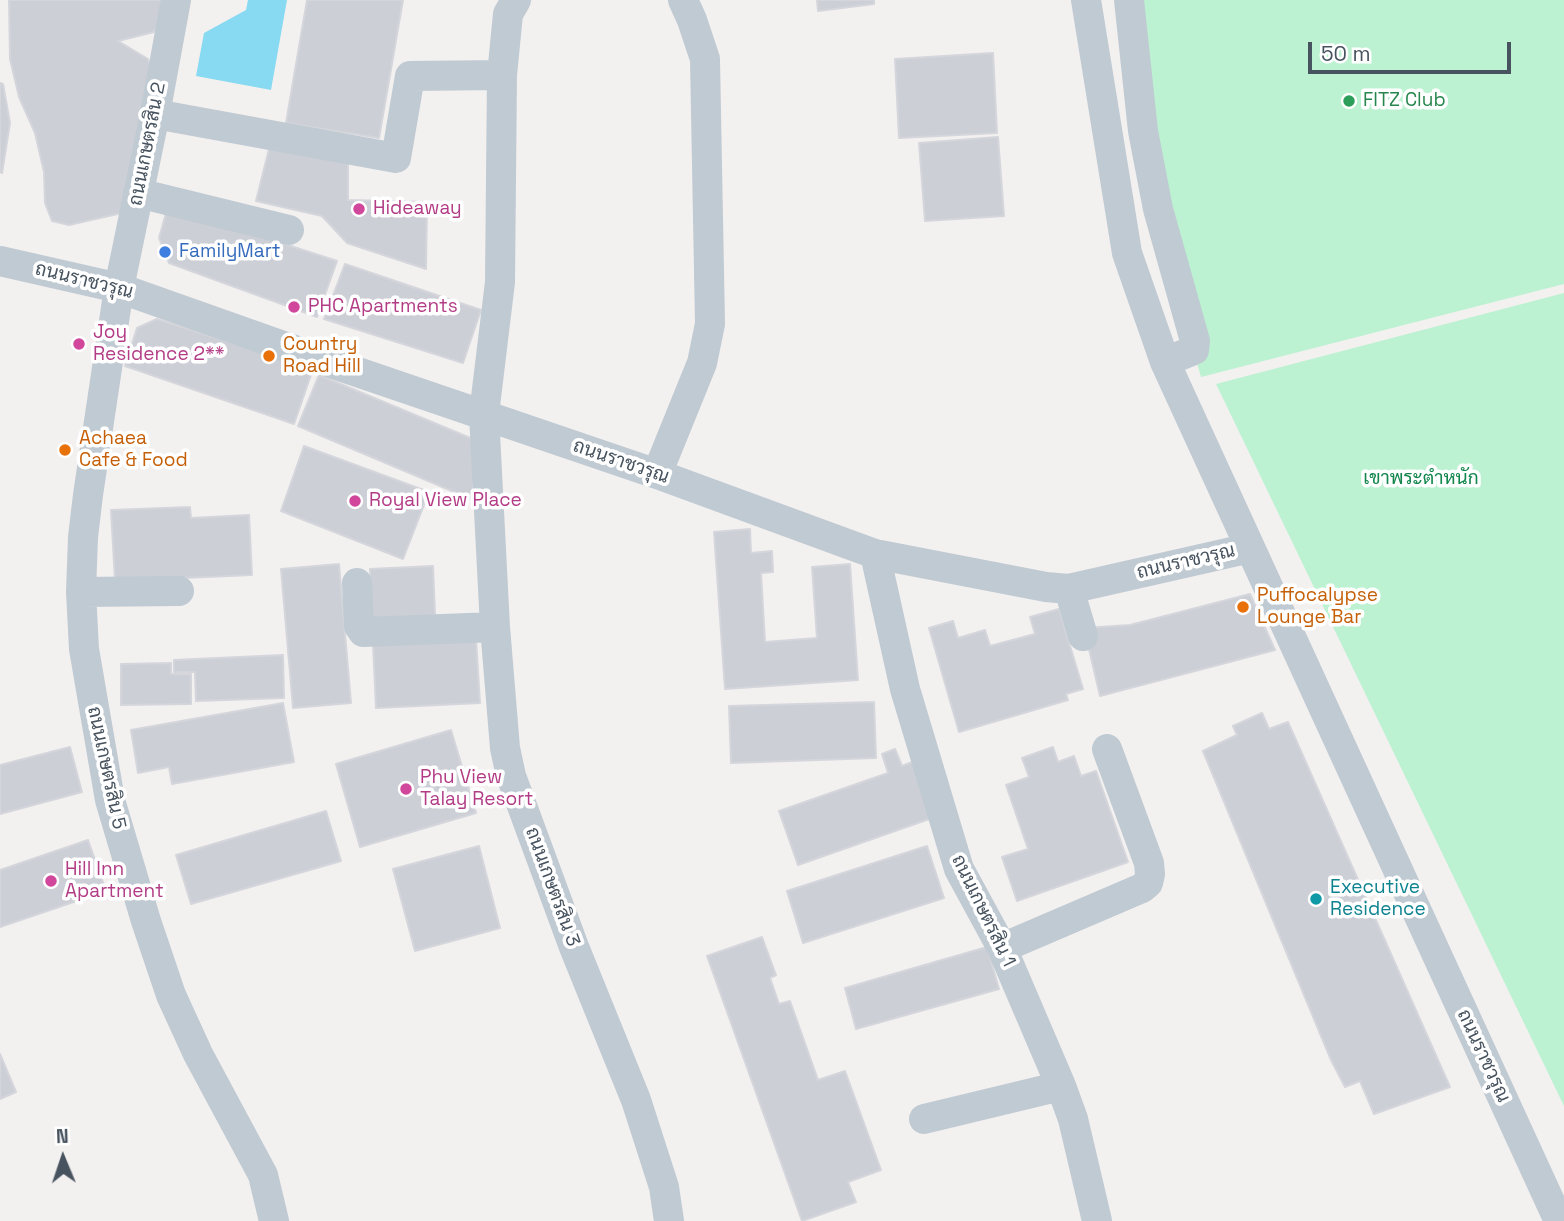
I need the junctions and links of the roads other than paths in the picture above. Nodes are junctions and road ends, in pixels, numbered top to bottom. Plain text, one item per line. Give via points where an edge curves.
1 (176, 0) edge
2 (516, 0) edge
3 (682, 0) edge
4 (1086, 0) edge
5 (1129, 0) edge
6 (502, 75) junction
7 (155, 114) junction
8 (138, 193) junction
9 (289, 230) dead end
10 (0, 261) edge
11 (119, 288) junction
12 (1165, 362) junction
13 (484, 414) junction
14 (657, 474) junction
15 (1250, 548) junction
16 (875, 554) junction
17 (357, 583) dead end
18 (1069, 589) junction
19 (179, 590) dead end
20 (81, 592) junction
21 (495, 626) junction
22 (1083, 636) dead end
23 (1107, 749) dead end
24 (1002, 948) junction
25 (1061, 1086) junction
26 (924, 1119) dead end
27 (274, 1221) edge
28 (669, 1221) edge
29 (1097, 1221) edge
30 (1559, 1221) edge

1 - 7 street, ถนนเกษตรสิน 2
2 - 6 street, ถนนเกษตรสิน 3 via 508,14
3 - 14 street via 705,59 710,324 702,363
4 - 12 street, ถนนราชวรุณ via 1127,253
5 - 12 street via 1143,131 1158,209 1195,341 1194,350
6 - 7 street via 410,76 396,158
6 - 13 street, ถนนเกษตรสิน 3 via 500,282
7 - 8 street, ถนนเกษตรสิน 2
8 - 9 street
8 - 11 street, ถนนเกษตรสิน 2
10 - 11 street, ถนนราชวรุณ
11 - 13 street, ถนนราชวรุณ
11 - 20 street, ถนนเกษตรสิน 5 via 86,509
12 - 15 street, ถนนราชวรุณ
13 - 14 street, ถนนราชวรุณ
13 - 21 street, ถนนเกษตรสิน 3
14 - 16 street, ถนนราชวรุณ
15 - 18 street, ถนนราชวรุณ
15 - 30 street, ถนนราชวรุณ
16 - 18 street, ถนนราชวรุณ
16 - 24 street, ถนนเกษตรสิน 1 via 905,689 959,869
17 - 21 street via 363,632
18 - 22 street
19 - 20 street
20 - 27 street, ถนนเกษตรสิน 5 via 84,649 110,800 146,921 171,995 198,1054 263,1175
21 - 28 street, ถนนเกษตรสิน 3 via 501,716 511,776 636,1100 664,1187
23 - 24 street via 1149,863 1148,883
24 - 25 street, ถนนเกษตรสิน 1
25 - 26 street
25 - 29 street, ถนนเกษตรสิน 1

